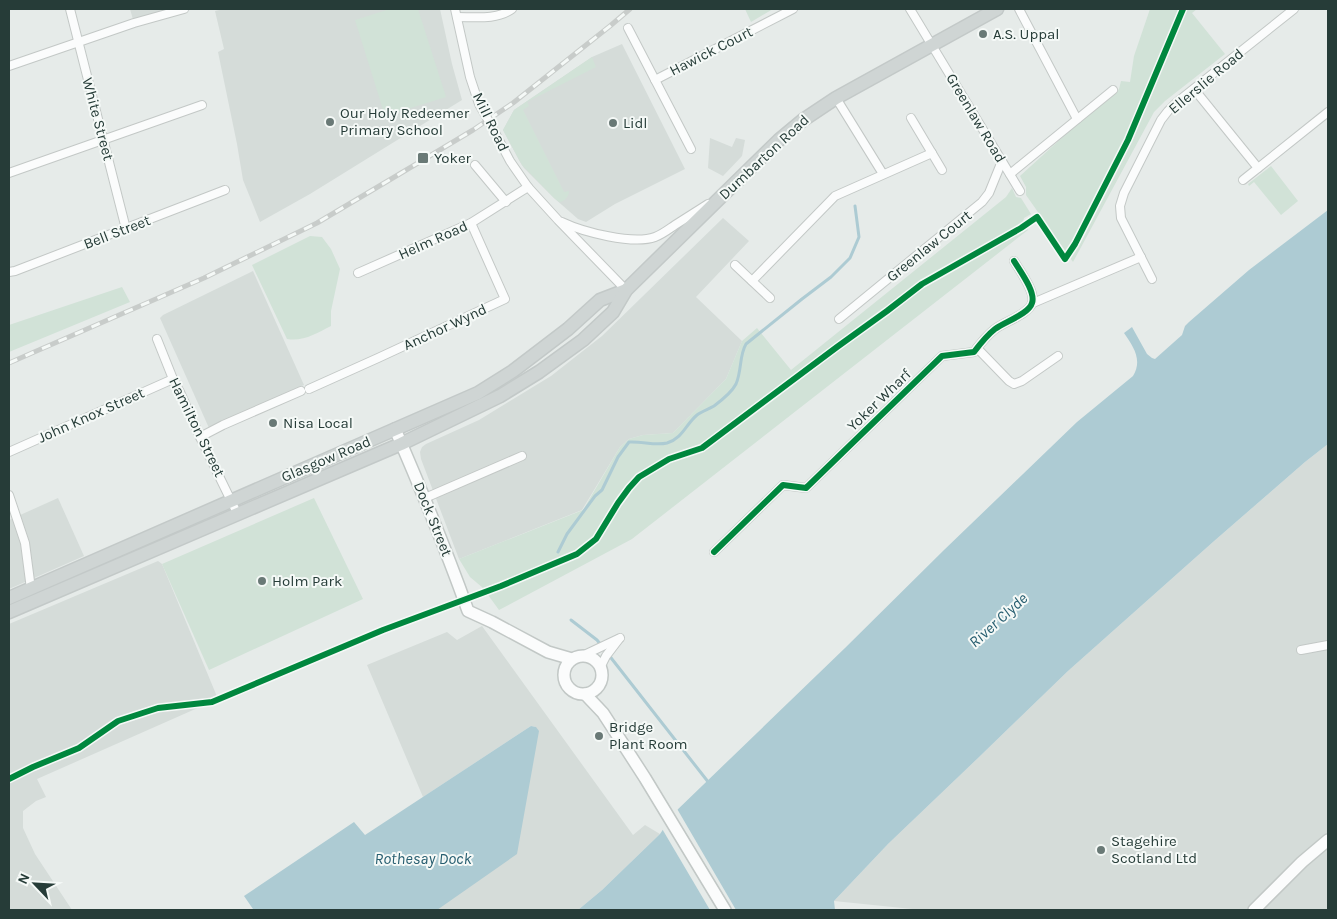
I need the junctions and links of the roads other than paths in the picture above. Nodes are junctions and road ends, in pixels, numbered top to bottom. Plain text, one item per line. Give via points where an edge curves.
1 (70, 9) edge
2 (184, 9) edge
3 (512, 9) edge
4 (793, 9) edge
5 (910, 9) edge
6 (997, 9) edge
7 (1019, 9) edge
8 (1294, 9) edge
9 (456, 13) edge
10 (628, 28) dead end
11 (77, 42) junction
12 (932, 44) junction
13 (9, 66) edge
14 (655, 80) junction
15 (1194, 89) junction
16 (1114, 90) dead end
17 (836, 98) junction
18 (202, 105) dead end
19 (1328, 112) edge
20 (911, 118) dead end
21 (1077, 119) junction
22 (104, 140) junction
23 (691, 149) dead end
24 (932, 153) junction
25 (1002, 161) junction
26 (475, 165) dead end
27 (1258, 168) junction
28 (942, 170) dead end
29 (9, 173) edge
30 (883, 174) junction
31 (1010, 174) junction
32 (1243, 180) dead end
33 (528, 187) junction
34 (224, 190) dead end
35 (1020, 191) dead end
36 (726, 192) junction
37 (506, 202) junction
38 (558, 220) junction
39 (471, 223) junction
40 (126, 229) junction
41 (1141, 257) junction
42 (1014, 262) dead end
43 (735, 265) dead end
44 (9, 272) edge
45 (358, 273) dead end
46 (1152, 279) dead end
47 (752, 281) junction
48 (626, 290) junction
49 (770, 298) dead end
50 (1033, 303) junction
51 (613, 312) joint
52 (839, 318) dead end
53 (157, 339) dead end
54 (977, 348) junction
55 (1058, 356) dead end
56 (173, 379) junction
57 (395, 429) junction
58 (200, 437) junction
59 (401, 444) junction
60 (9, 452) edge
61 (522, 456) dead end
62 (9, 495) edge
63 (425, 498) junction
64 (232, 500) junction
65 (238, 515) junction
66 (714, 552) dead end
67 (31, 589) junction
68 (9, 598) edge
69 (9, 612) edge
70 (1328, 645) edge
71 (1301, 650) dead end
72 (548, 652) junction
73 (584, 655) junction
74 (572, 659) junction
75 (601, 666) junction
76 (564, 672) junction
77 (598, 687) junction
78 (585, 694) junction
79 (603, 713) junction
80 (1328, 840) edge
81 (724, 910) edge
82 (1254, 910) edge

1 - 11 street, White Street
2 - 11 street
3 - 9 street via 506,14 486,18
4 - 14 street, Hawick Court
5 - 12 street, Greenlaw Road
6 - 12 main road, Dumbarton Road
7 - 21 street
8 - 15 street, Ellerslie Road
9 - 33 street, Mill Road, bridge via 479,104 512,166
10 - 14 street
11 - 13 street
11 - 22 street, White Street
12 - 17 main road, Dumbarton Road
12 - 25 street, Greenlaw Road
14 - 23 street
15 - 27 street
15 - 41 street, Ellerslie Road via 1161,120 1122,199 1121,218
16 - 21 street
17 - 30 street
17 - 36 main road, Dumbarton Road via 791,130
18 - 22 street
19 - 27 street
20 - 24 street
21 - 31 street
22 - 29 street
22 - 40 street, White Street
24 - 28 street
24 - 30 street
25 - 31 street, Greenlaw Road
25 - 52 street, Greenlaw Court via 982,202
26 - 37 street
27 - 32 street
30 - 47 street via 834,196
31 - 35 street, Greenlaw Road
33 - 37 street, Helm Road
33 - 38 street, Mill Road
34 - 40 street, Bell Street
36 - 38 street, Mill Road via 648,239 589,232
36 - 48 main road, Dumbarton Road
37 - 39 street, Helm Road
38 - 48 street, Mill Road
39 - 45 street, Helm Road
39 - 58 street, Anchor Wynd via 506,299
40 - 44 street, Bell Street
41 - 46 street, Ellerslie Road
41 - 50 street
42 - 50 street via 1031,291
43 - 47 street
47 - 49 street
48 - 51 main road, Dumbarton Road
48 - 57 main road, Glasgow Road via 600,300 521,366 494,384
50 - 54 street via 1028,311 995,329
51 - 59 main road, Glasgow Road via 583,340 515,388
53 - 56 street, Hamilton Street
54 - 55 street via 1014,384
54 - 66 street, Yoker Wharf via 974,352 942,356 806,488 784,485
56 - 58 street, Hamilton Street
56 - 60 street, John Knox Street
57 - 59 street, Dock Street
57 - 64 main road, Glasgow Road
58 - 64 street, Hamilton Street
59 - 63 street, Dock Street
59 - 65 main road, Glasgow Road
61 - 63 street
62 - 67 street via 25,543
63 - 72 street, Dock Street via 468,611
64 - 65 street, Hamilton Street
64 - 67 main road, Glasgow Road
65 - 69 main road, Glasgow Road
67 - 68 main road, Glasgow Road
70 - 71 street
72 - 74 street
72 - 76 street
73 - 74 street
73 - 75 street via 594,658
73 - 75 street via 620,638
74 - 76 street
75 - 77 street via 603,677
76 - 78 street via 569,687
77 - 78 street
77 - 79 street
78 - 79 street
79 - 81 street via 646,778
80 - 82 street

